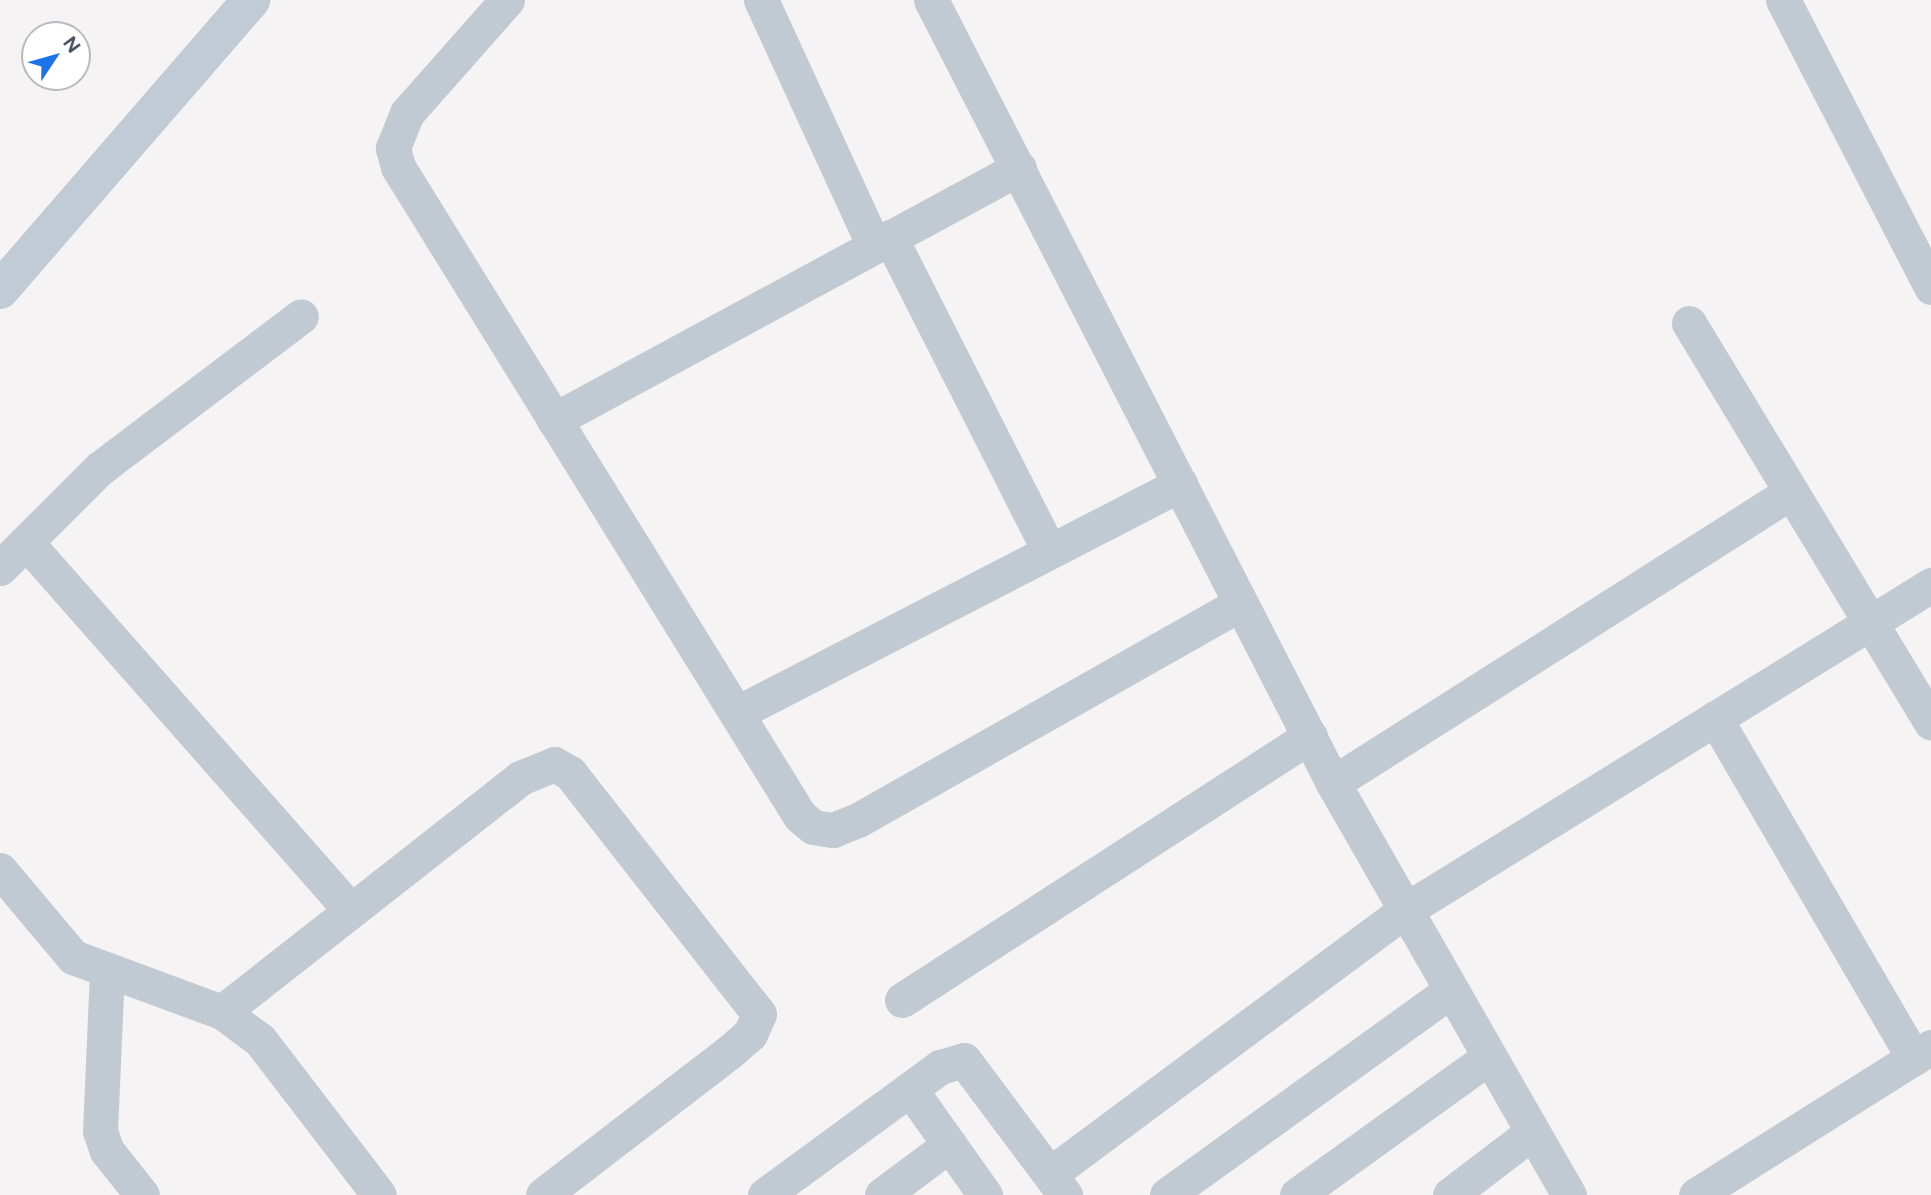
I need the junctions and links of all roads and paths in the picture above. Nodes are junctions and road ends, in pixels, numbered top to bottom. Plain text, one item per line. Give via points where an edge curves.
1 (507, 0) edge
2 (761, 0) edge
3 (931, 0) edge
4 (1783, 0) edge
5 (237, 5) edge
6 (1018, 168) junction
7 (882, 242) junction
8 (1931, 287) edge
9 (0, 290) edge
10 (301, 316) dead end
11 (1689, 323) dead end
12 (554, 420) junction
13 (1180, 484) junction
14 (1791, 492) junction
15 (26, 542) junction
16 (1049, 551) junction
17 (0, 568) edge
18 (1931, 585) edge
19 (1240, 604) junction
20 (1871, 623) junction
21 (737, 713) junction
22 (1715, 718) junction
23 (1931, 722) edge
24 (1310, 736) junction
25 (1333, 783) junction
26 (0, 870) edge
27 (351, 910) junction
28 (1404, 911) junction
29 (107, 971) junction
30 (1450, 991) junction
31 (902, 1000) dead end
32 (222, 1012) junction
33 (1923, 1053) edge
34 (1488, 1058) junction
35 (910, 1089) junction
36 (1531, 1133) junction
37 (949, 1145) junction
38 (1057, 1184) edge
39 (142, 1195) edge
40 (379, 1195) edge
41 (542, 1195) edge
42 (765, 1195) edge
43 (882, 1195) edge
44 (985, 1195) edge
45 (1167, 1195) edge
46 (1297, 1195) edge
47 (1450, 1195) edge
48 (1569, 1195) edge
49 (1696, 1195) edge

1 - 12 street via 407,113 393,148 398,167
2 - 7 street
3 - 6 street
4 - 8 street
5 - 9 street
6 - 7 street
6 - 13 street
7 - 12 street
7 - 16 street
10 - 15 street via 99,469
11 - 14 street
12 - 21 street
13 - 16 street
13 - 19 street
14 - 20 street
14 - 25 street
15 - 17 street
15 - 27 street
16 - 21 street
18 - 20 street
19 - 21 street via 833,830 813,827 800,816
19 - 24 street
20 - 22 street
20 - 23 street
22 - 28 street
22 - 33 street
24 - 25 street
24 - 31 street
25 - 28 street
26 - 29 street via 74,957
27 - 32 street
27 - 41 street via 520,778 554,764 570,773 749,996 759,1014 750,1034
28 - 30 street
28 - 38 street
29 - 32 street
29 - 39 street via 100,1131 107,1151
30 - 34 street
30 - 45 street
32 - 40 street via 276,1058
33 - 49 street
34 - 36 street
34 - 46 street
35 - 37 street
35 - 38 street via 940,1067 964,1060
35 - 42 street
36 - 47 street
36 - 48 street
37 - 43 street
37 - 44 street

